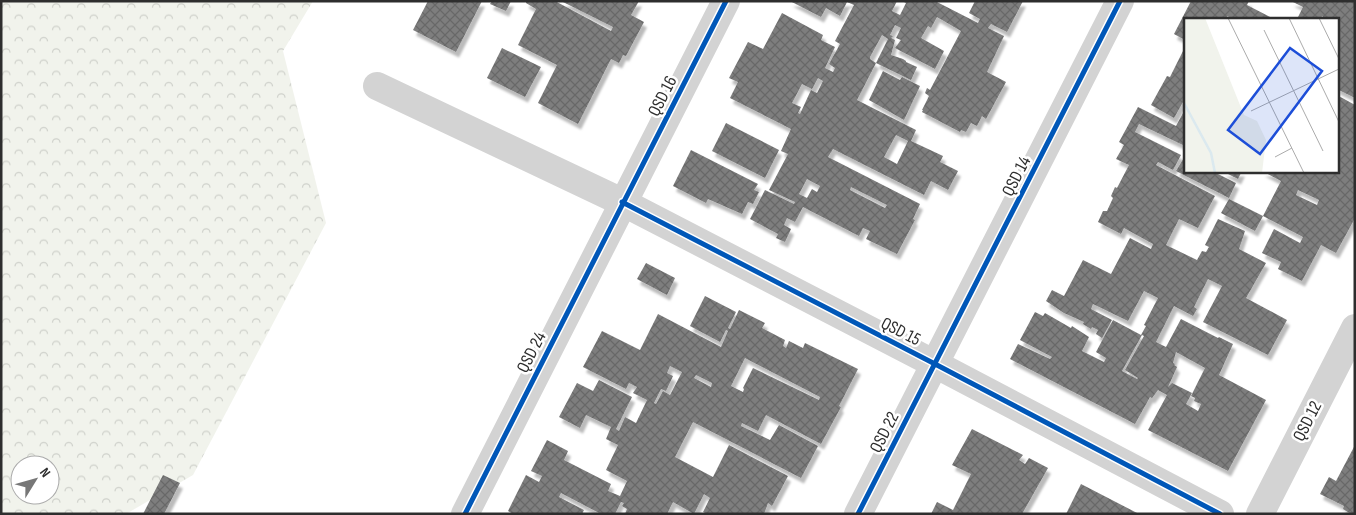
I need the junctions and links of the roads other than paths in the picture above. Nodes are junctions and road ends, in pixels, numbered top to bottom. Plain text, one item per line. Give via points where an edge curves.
1 (726, 1) edge
2 (1120, 1) edge
3 (376, 86) dead end
4 (622, 202) junction
5 (1355, 328) edge
6 (936, 364) junction
7 (465, 514) edge
8 (858, 514) edge
9 (1220, 514) edge
10 (1260, 514) edge

1 - 4 street, QSD 16
2 - 6 street, QSD 14
3 - 4 street, QSD 15
4 - 6 street, QSD 15
4 - 7 street, QSD 24
5 - 10 street, QSD 12
6 - 8 street, QSD 22
6 - 9 street, QSD 15

